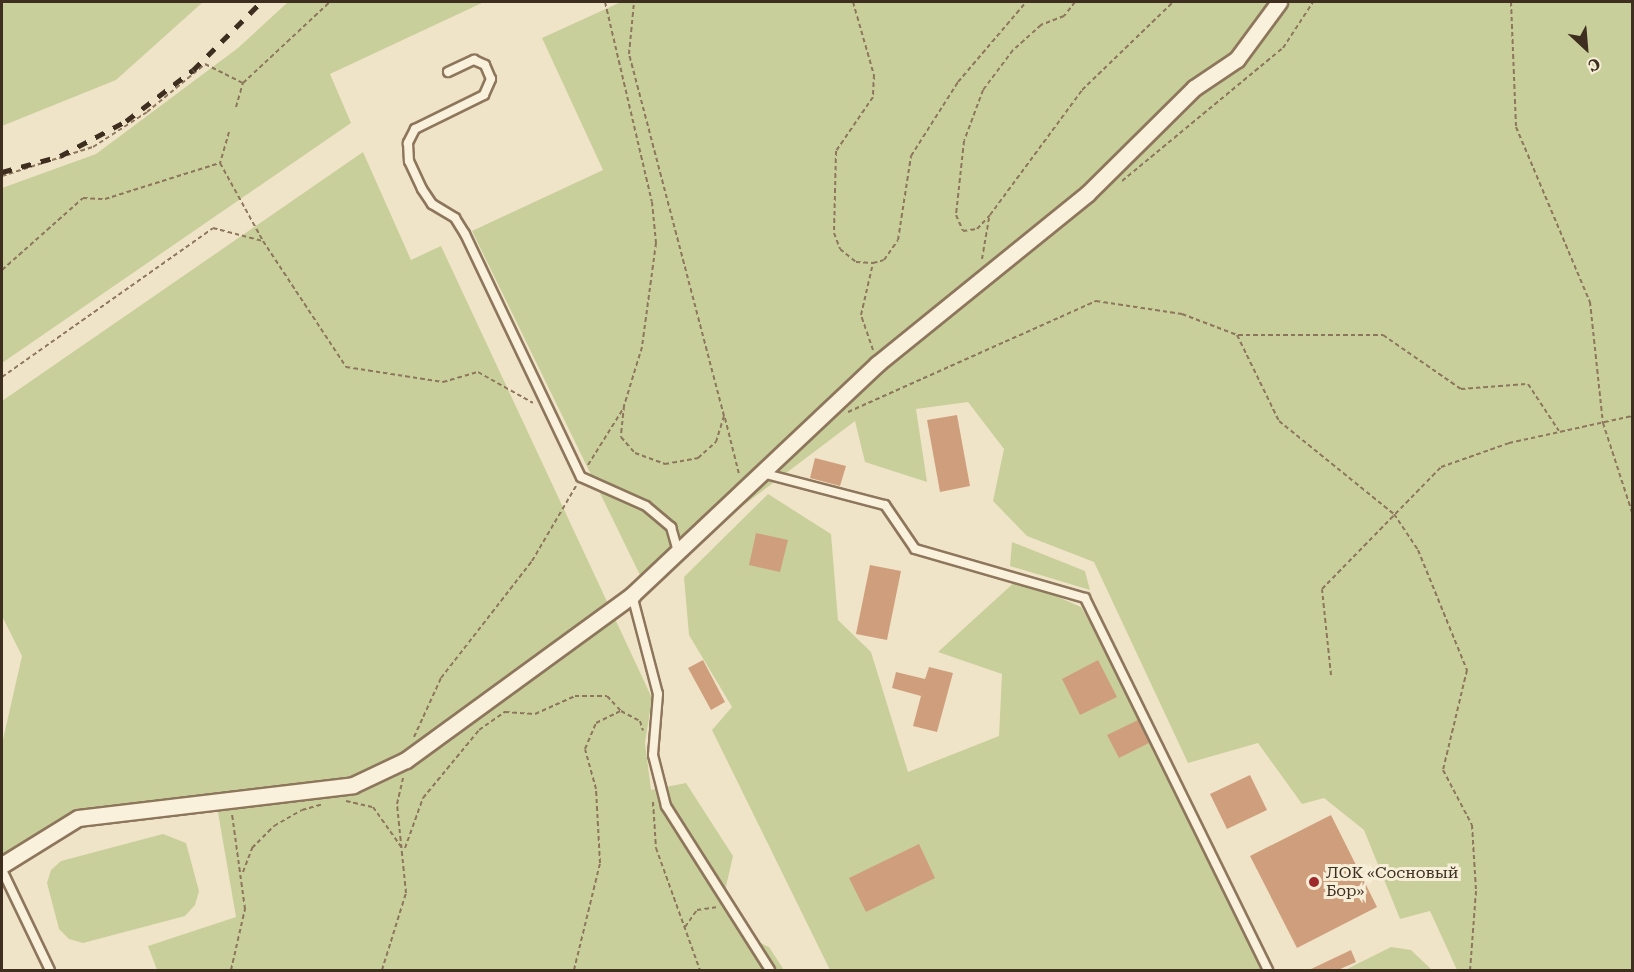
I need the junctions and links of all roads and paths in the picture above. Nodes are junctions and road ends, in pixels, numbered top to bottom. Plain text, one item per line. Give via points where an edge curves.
1 (330, 2) edge
2 (605, 2) edge
3 (634, 2) edge
4 (853, 2) edge
5 (1026, 2) edge
6 (1075, 2) edge
7 (1173, 2) edge
8 (1279, 2) edge
9 (1511, 2) edge
10 (448, 72) dead end
11 (243, 83) junction
12 (236, 107) dead end
13 (229, 132) dead end
14 (220, 163) junction
15 (2, 176) edge
16 (990, 215) junction
17 (263, 241) junction
18 (873, 263) junction
19 (2, 270) edge
20 (989, 273) junction
21 (1237, 335) junction
22 (877, 364) junction
23 (2, 377) edge
24 (624, 406) junction
25 (550, 412) junction
26 (724, 416) junction
27 (840, 416) dead end
28 (1632, 416) edge
29 (1603, 423) junction
30 (1558, 431) junction
31 (762, 473) junction
32 (581, 477) junction
33 (744, 490) junction
34 (1632, 513) edge
35 (1394, 514) junction
36 (678, 552) junction
37 (632, 595) junction
38 (1331, 675) dead end
39 (621, 711) junction
40 (413, 738) dead end
41 (646, 740) dead end
42 (406, 760) junction
43 (652, 792) dead end
44 (229, 800) junction
45 (341, 800) dead end
46 (331, 802) dead end
47 (404, 851) junction
48 (2, 865) edge
49 (2, 870) edge
50 (243, 872) junction
51 (727, 906) junction
52 (685, 927) junction
53 (50, 970) edge
54 (231, 970) edge
55 (382, 970) edge
56 (574, 970) edge
57 (700, 970) edge
58 (770, 970) edge
59 (1269, 970) edge
60 (1470, 970) edge

1 - 11 path
2 - 24 path via 652,202 656,243 642,347
3 - 26 path via 629,54
4 - 18 path via 874,75 873,97 836,152 834,233 840,249 856,262
5 - 18 path via 958,82 911,156 898,240 884,260
6 - 16 path via 1064,16 1041,25 1013,50 983,90 964,141 956,215 963,231 977,229
7 - 16 path via 1082,90
8 - 20 street via 1237,59 1194,88 1087,194
9 - 29 path via 1516,127 1590,302
10 - 25 lane via 474,60 485,65 492,79 484,95 415,129 408,143 410,161 432,204 455,218 465,234
11 - 12 path
11 - 15 path via 205,64 147,112 93,147
13 - 14 path
14 - 17 path
14 - 19 path via 105,199 83,198
16 - 20 path via 980,256
17 - 23 path via 213,228
17 - 25 path via 346,367 443,382 478,372
18 - 22 path via 861,315
20 - 22 street
21 - 27 path via 1182,314 1096,301
21 - 30 path via 1383,335 1461,389 1528,384
21 - 35 path via 1279,421
22 - 31 street
24 - 26 path via 621,437 635,453 665,464 698,458 716,442
24 - 32 path
25 - 32 lane
26 - 33 path
28 - 29 path
29 - 30 path
29 - 34 path
30 - 35 path via 1441,467
31 - 33 street
31 - 59 lane via 885,505 915,549 1085,598
32 - 36 lane via 646,506 671,527
32 - 40 path via 532,561 441,678
33 - 36 street
35 - 38 path via 1322,589
35 - 60 path via 1418,550 1467,670 1443,770 1472,825 1476,891
36 - 37 street
37 - 42 street
37 - 51 lane via 658,694 653,755 666,806
39 - 41 path via 640,722
39 - 47 path via 607,696 575,696 535,714 505,712 479,730 423,798
39 - 56 path via 596,723 585,749 596,789 600,863
42 - 44 street via 353,785
42 - 47 path via 397,804
43 - 52 path via 656,849
44 - 48 street via 78,818
44 - 50 path
45 - 47 path via 373,807
46 - 50 path via 302,810 274,826 252,848
47 - 55 path via 406,893
49 - 53 lane
50 - 54 path via 245,909
51 - 52 path via 697,910
51 - 58 lane
52 - 57 path

